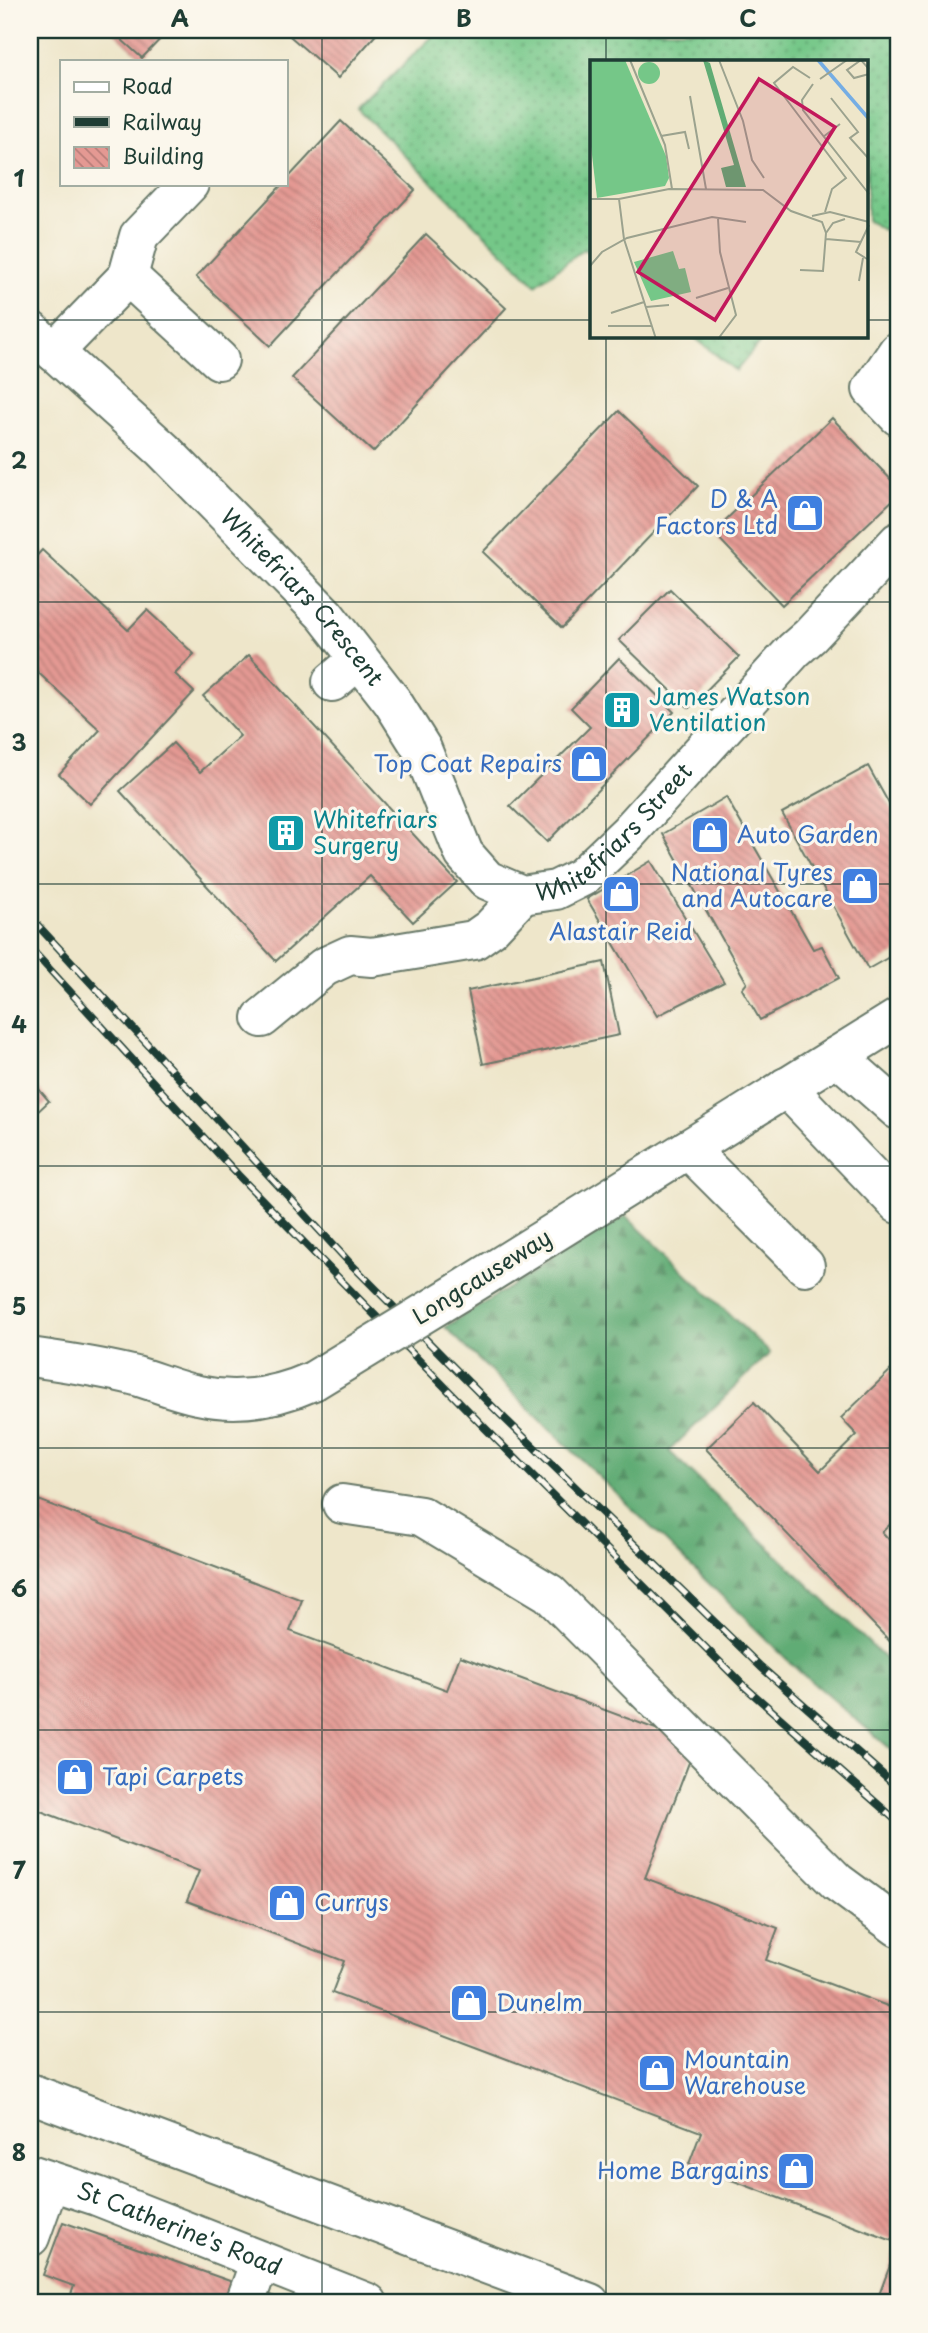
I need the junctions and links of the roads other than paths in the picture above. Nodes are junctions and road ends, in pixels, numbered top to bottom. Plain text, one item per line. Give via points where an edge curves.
1 (187, 186) edge
2 (128, 276) junction
3 (42, 341) edge
4 (898, 351) edge
5 (219, 360) dead end
6 (898, 415) edge
7 (898, 542) edge
8 (522, 895) junction
9 (262, 1018) dead end
10 (898, 1018) edge
11 (837, 1056) junction
12 (786, 1087) junction
13 (898, 1110) edge
14 (688, 1149) junction
15 (898, 1205) edge
16 (805, 1266) dead end
17 (30, 1357) edge
18 (342, 1504) dead end
19 (898, 1927) edge
20 (30, 2093) edge
21 (40, 2178) edge
22 (30, 2237) edge
23 (260, 2261) junction
24 (245, 2303) edge
25 (368, 2303) edge
26 (590, 2303) edge

1 - 2 street via 139,236
2 - 3 street
2 - 5 street
3 - 8 street, Whitefriars Crescent via 163,450 325,615 346,671 392,701 422,749 464,854 487,880
4 - 6 street via 872,389
7 - 8 street, Whitefriars Street via 582,877 556,891
8 - 9 street via 474,940 372,957 350,955 324,967
10 - 11 street, Longcauseway
11 - 12 street, Longcauseway
11 - 13 street
12 - 14 street, Longcauseway
12 - 15 street
14 - 16 street
14 - 17 street, Longcauseway, bridge via 313,1381 286,1393 251,1399 198,1395 77,1363
18 - 19 street via 421,1516 549,1592 838,1882
20 - 26 street
21 - 22 street
21 - 23 street, St Catherine's Road
23 - 24 street
23 - 25 street, St Catherine's Road

